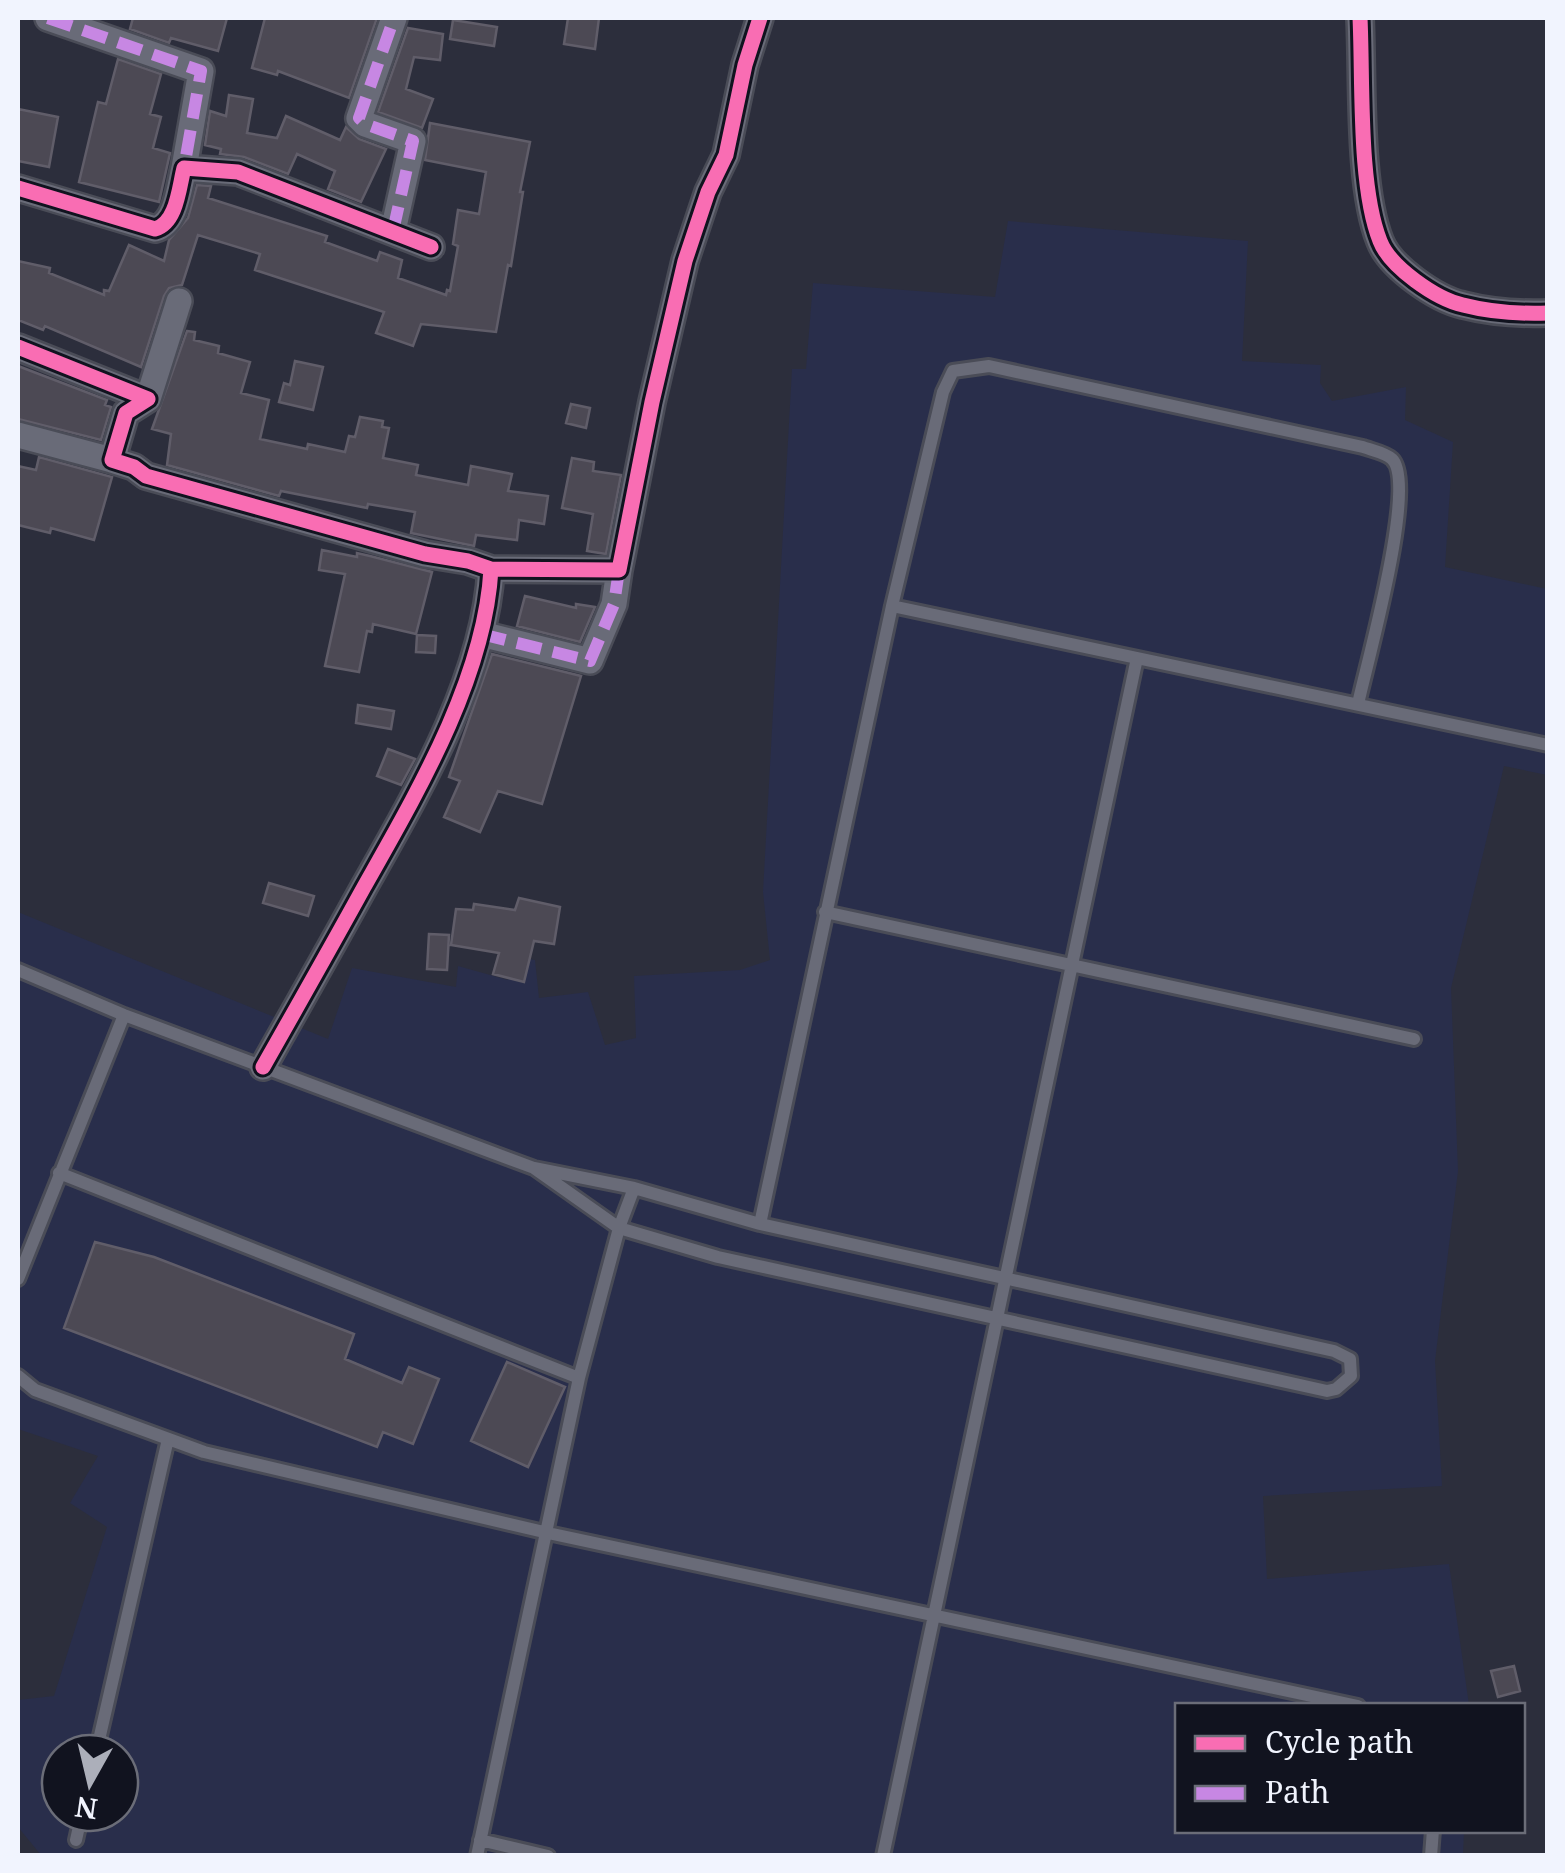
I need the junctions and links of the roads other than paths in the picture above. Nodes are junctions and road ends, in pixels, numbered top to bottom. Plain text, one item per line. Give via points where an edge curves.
1 (48, 18) edge
2 (394, 18) edge
3 (760, 18) edge
4 (1360, 18) edge
5 (184, 168) junction
6 (18, 188) edge
7 (393, 230) junction
8 (431, 247) dead end
9 (179, 301) dead end
10 (1548, 313) edge
11 (18, 347) edge
12 (148, 399) junction
13 (18, 435) edge
14 (112, 460) junction
15 (491, 569) junction
16 (619, 570) junction
17 (892, 606) junction
18 (481, 634) junction
19 (1137, 658) junction
20 (1358, 704) junction
21 (1548, 745) edge
22 (826, 912) junction
23 (1070, 965) junction
24 (18, 970) edge
25 (124, 1015) junction
26 (1414, 1039) dead end
27 (263, 1067) junction
28 (534, 1168) junction
29 (59, 1173) junction
30 (634, 1188) junction
31 (760, 1224) junction
32 (618, 1228) junction
33 (1007, 1278) junction
34 (18, 1279) edge
35 (998, 1318) junction
36 (18, 1376) edge
37 (578, 1378) junction
38 (168, 1439) junction
39 (548, 1533) junction
40 (935, 1616) junction
41 (1344, 1703) edge
42 (101, 1733) edge
43 (78, 1833) edge
44 (76, 1840) dead end
45 (480, 1840) junction
46 (477, 1856) edge
47 (548, 1856) edge
48 (883, 1856) edge

1 - 5 street via 200,71
2 - 7 street via 359,118 413,142
3 - 16 street via 726,156 684,261
4 - 10 street via 1368,193 1380,242 1399,270 1459,304
5 - 6 street via 170,220 155,228
5 - 7 street via 238,172
7 - 8 street
9 - 12 street
11 - 12 street
12 - 14 street via 126,413
13 - 14 street
14 - 15 street via 146,476
15 - 16 street
15 - 18 street
16 - 18 street via 614,604 590,661
17 - 19 lane
17 - 20 lane via 942,392 953,371 989,366 1363,446 1392,459 1401,492 1397,532
17 - 22 lane
18 - 27 street via 406,812
19 - 20 lane
19 - 23 lane
20 - 21 lane
22 - 23 lane
22 - 31 lane
23 - 26 lane
23 - 33 lane
24 - 25 lane
25 - 27 lane
25 - 29 lane
27 - 28 lane
28 - 30 lane
28 - 32 lane
29 - 34 lane
29 - 37 lane
30 - 31 lane
30 - 32 lane
31 - 33 lane
32 - 35 lane
32 - 37 lane
33 - 35 lane
33 - 35 lane via 1334,1351 1353,1367 1347,1381 1327,1391
35 - 40 lane
36 - 38 lane via 35,1390
37 - 39 lane
38 - 39 lane
38 - 42 lane
39 - 40 lane
39 - 45 lane
40 - 41 lane
40 - 48 lane
43 - 44 lane
45 - 46 lane
45 - 47 lane

